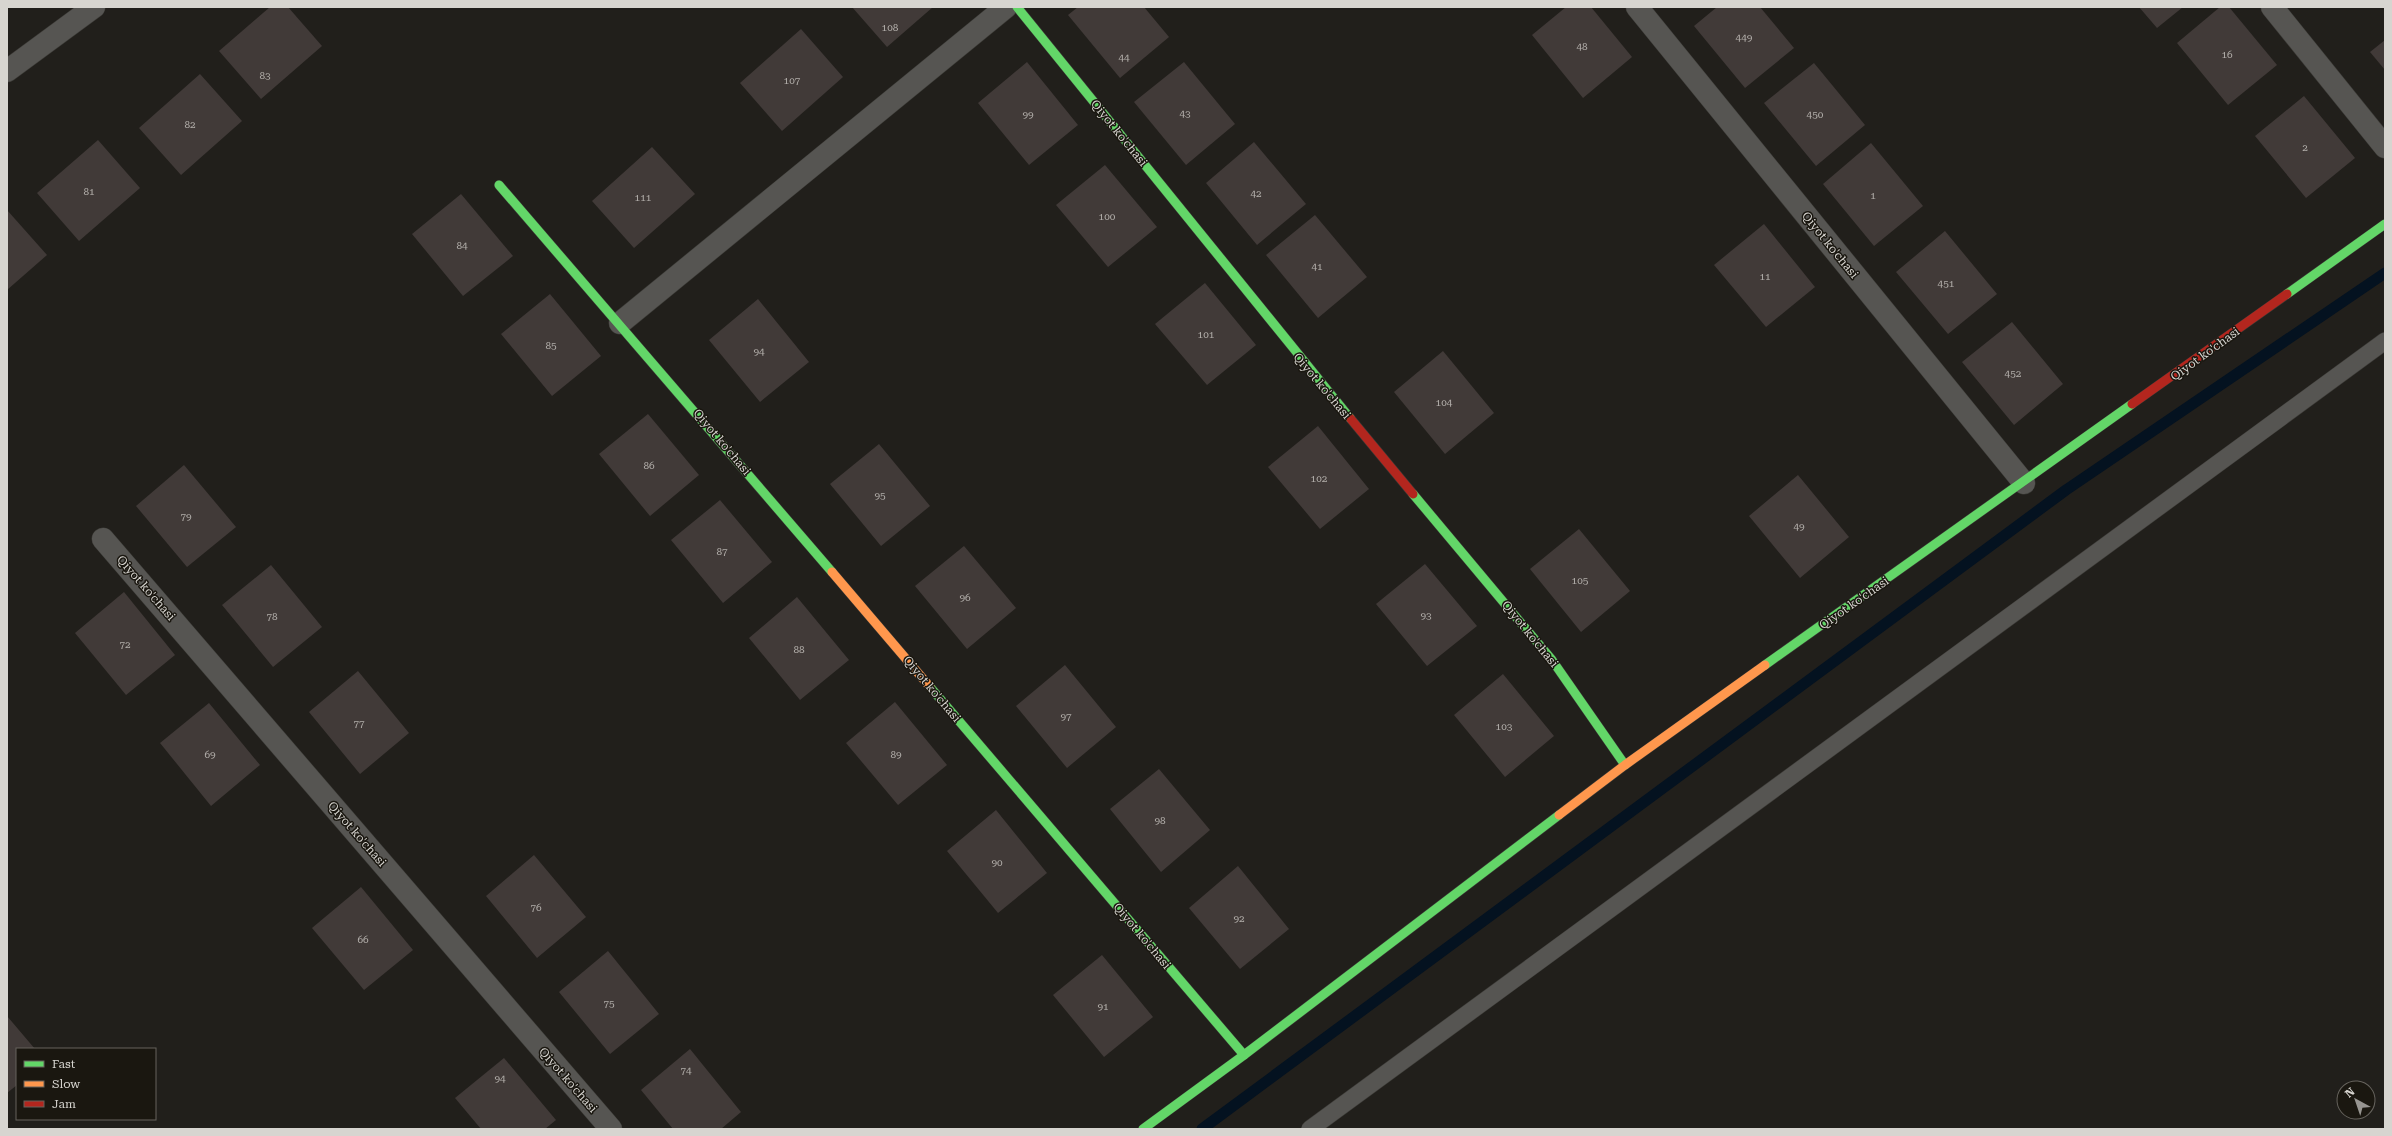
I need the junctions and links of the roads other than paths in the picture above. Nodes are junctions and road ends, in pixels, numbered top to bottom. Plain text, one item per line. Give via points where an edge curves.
1 (94, 7) edge
2 (1006, 7) edge
3 (1017, 7) edge
4 (1637, 7) edge
5 (2272, 7) edge
6 (7, 71) edge
7 (2385, 148) edge
8 (499, 185) dead end
9 (2385, 224) edge
10 (620, 323) junction
11 (2385, 341) edge
12 (2024, 483) junction
13 (103, 539) dead end
14 (1625, 765) junction
15 (1244, 1055) junction
16 (611, 1129) edge
17 (1143, 1129) edge
18 (1310, 1129) edge

1 - 6 street
2 - 10 street
3 - 14 street, Qiyot ko'chasi via 1315,377 1552,660
4 - 12 street, Qiyot ko'chasi
5 - 7 street
8 - 10 street, Qiyot ko'chasi
9 - 12 street, Qiyot ko'chasi
10 - 15 street, Qiyot ko'chasi
11 - 18 lane
12 - 14 street, Qiyot ko'chasi
13 - 16 street, Qiyot ko'chasi
14 - 15 street, Qiyot ko'chasi
15 - 17 street, Qiyot ko'chasi

